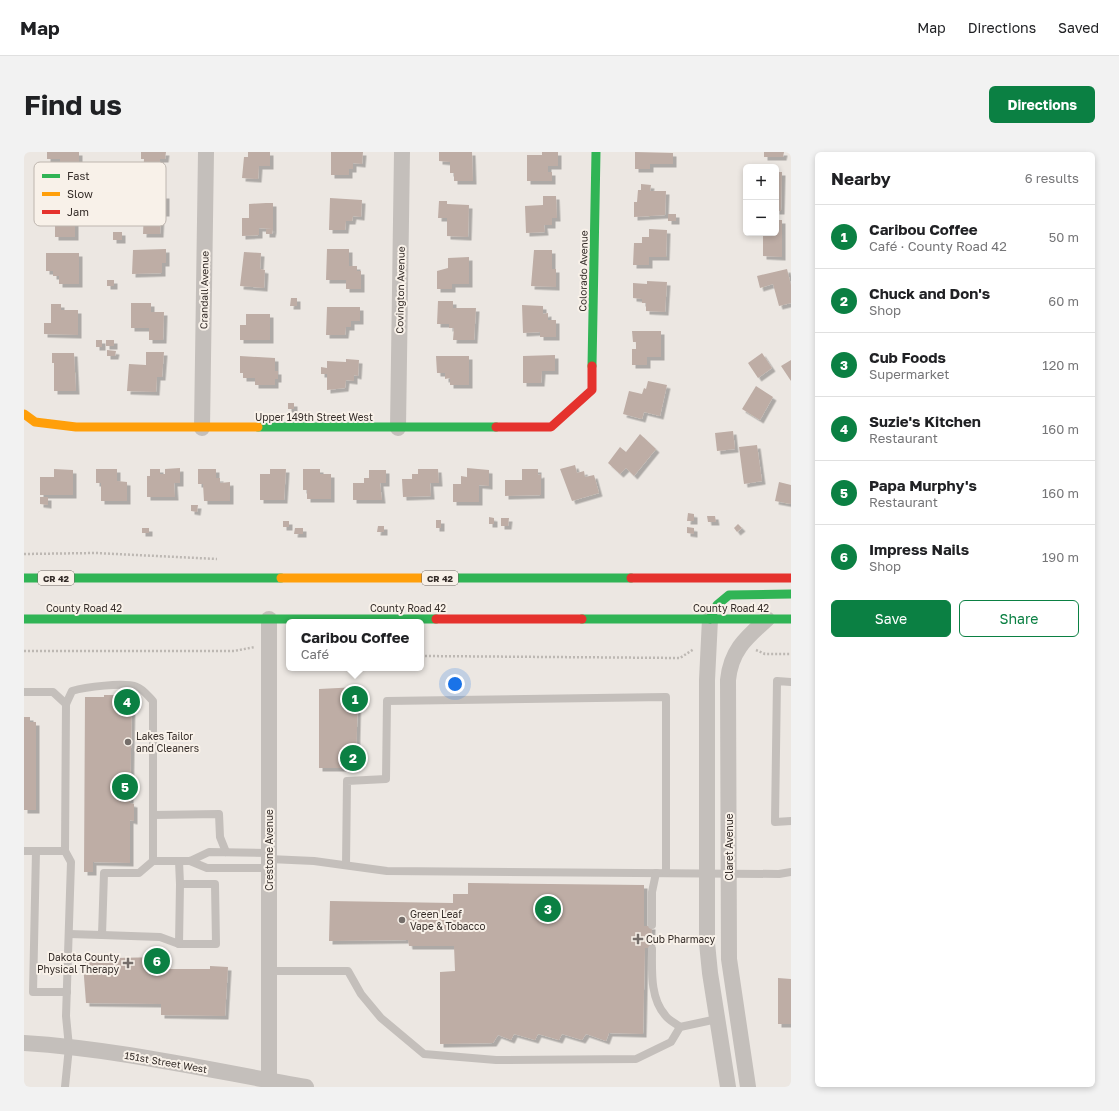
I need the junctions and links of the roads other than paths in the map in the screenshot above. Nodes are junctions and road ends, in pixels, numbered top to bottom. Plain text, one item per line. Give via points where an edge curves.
1 (206, 152) edge
2 (402, 152) edge
3 (596, 152) edge
4 (592, 390) joint
5 (24, 414) edge
6 (202, 428) junction
7 (398, 428) junction
8 (24, 578) edge
9 (791, 578) edge
10 (791, 594) edge
11 (24, 619) edge
12 (269, 619) junction
13 (710, 619) junction
14 (767, 619) junction
15 (791, 619) edge
16 (791, 682) edge
17 (24, 692) edge
18 (66, 704) junction
19 (153, 815) junction
20 (791, 821) edge
21 (24, 851) edge
22 (36, 851) junction
23 (65, 851) junction
24 (226, 852) junction
25 (269, 860) junction
26 (154, 861) junction
27 (179, 861) junction
28 (190, 861) junction
29 (346, 865) junction
30 (708, 872) junction
31 (730, 872) junction
32 (791, 872) edge
33 (656, 873) junction
34 (666, 873) junction
35 (180, 884) junction
36 (652, 925) dead end
37 (69, 934) junction
38 (102, 935) junction
39 (179, 944) junction
40 (652, 949) dead end
41 (269, 971) junction
42 (67, 992) junction
43 (717, 1019) junction
44 (680, 1026) junction
45 (24, 1043) edge
46 (69, 1047) junction
47 (269, 1084) edge
48 (65, 1087) edge
49 (306, 1087) edge
50 (728, 1087) edge
51 (748, 1087) edge

1 - 6 street, Crandall Avenue
2 - 7 street, Covington Avenue
3 - 4 main road, Colorado Avenue
4 - 7 main road, Upper 149th Street West via 551,427
5 - 6 main road, Upper 149th Street West via 34,422 76,427
6 - 7 main road, Upper 149th Street West
8 - 9 main road, CR 42
10 - 13 main road via 730,594 713,610
11 - 12 main road, County Road 42
12 - 13 main road, County Road 42
12 - 25 street, Crestone Avenue
13 - 14 main road, County Road 42
13 - 30 street
14 - 15 main road, County Road 42
14 - 31 street, Claret Avenue via 738,648 729,669
16 - 20 lane via 777,682 775,822
17 - 18 lane via 53,692
18 - 19 lane via 72,691 86,686 136,687 153,701
18 - 23 lane
19 - 24 lane via 219,814 220,837
19 - 26 lane
21 - 22 lane
22 - 23 lane
22 - 42 lane via 33,992
23 - 37 lane via 71,862
24 - 25 lane
24 - 28 lane via 209,852
25 - 28 lane via 207,868
25 - 29 lane
25 - 41 street, Crestone Avenue
26 - 27 lane
26 - 38 lane via 139,873 104,873
27 - 28 lane
27 - 35 lane
29 - 33 lane via 387,871
29 - 34 lane via 347,781 386,780 387,700 666,697
30 - 31 lane
30 - 34 lane
30 - 43 street via 708,959
31 - 32 lane
31 - 51 street, Claret Avenue via 729,959
33 - 34 lane
33 - 36 lane via 652,892
35 - 39 lane
35 - 39 lane via 215,884 216,944
37 - 38 lane
37 - 42 lane
38 - 39 lane via 160,937
40 - 44 lane via 652,975 657,1001 665,1016
41 - 44 lane via 348,971 361,994 380,1018 424,1054 496,1060 636,1059 671,1042
41 - 47 street, Crestone Avenue
42 - 46 lane
43 - 44 lane
43 - 50 street
45 - 46 street, 151st Street West
46 - 47 street, 151st Street West via 129,1055
46 - 48 lane
47 - 49 street, 151st Street West

